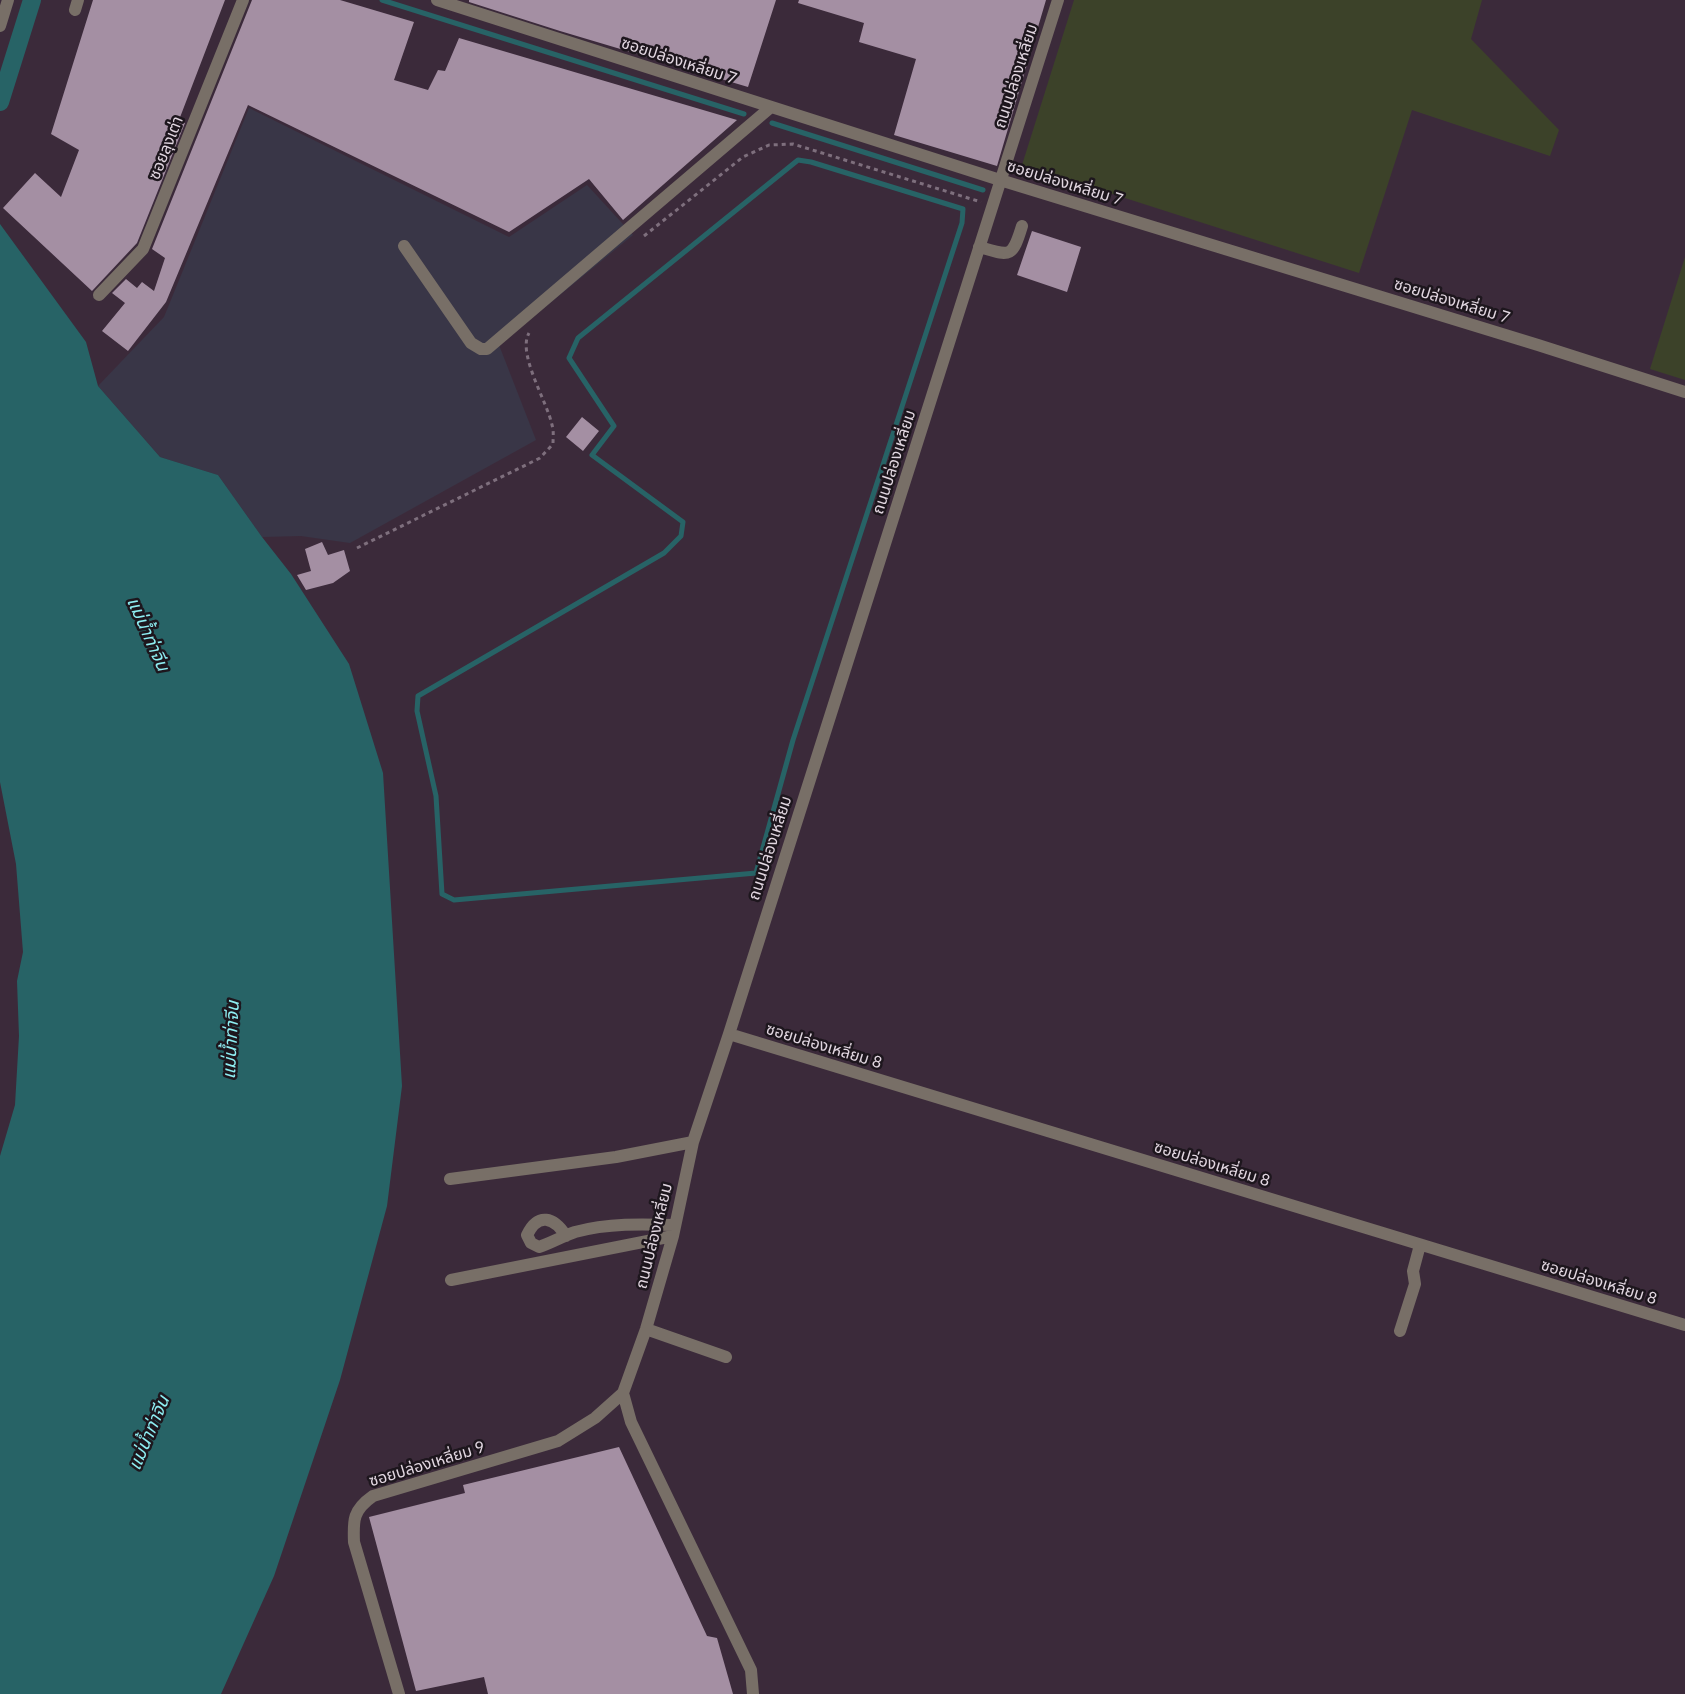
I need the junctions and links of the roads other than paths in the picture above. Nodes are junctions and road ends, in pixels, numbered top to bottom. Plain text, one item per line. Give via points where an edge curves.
1 (8, 0) edge
2 (243, 0) edge
3 (437, 0) edge
4 (1058, 0) edge
5 (455, 3) edge
6 (0, 26) edge
7 (771, 107) junction
8 (1000, 180) junction
9 (1022, 226) dead end
10 (404, 246) dead end
11 (979, 247) junction
12 (99, 295) dead end
13 (1685, 392) edge
14 (729, 1034) junction
15 (693, 1142) junction
16 (450, 1179) dead end
17 (674, 1230) junction
18 (566, 1236) dead end
19 (1420, 1245) junction
20 (451, 1280) dead end
21 (1685, 1325) edge
22 (646, 1329) junction
23 (1400, 1331) dead end
24 (726, 1357) dead end
25 (623, 1393) junction
26 (399, 1694) edge
27 (753, 1694) edge

1 - 6 street
2 - 12 street, ซอยลุงเต่า via 143,249
3 - 5 street, ซอยปล่องเหลี่ยม 7
4 - 8 street, ถนนปล่องเหลี่ยม
5 - 7 street, ซอยปล่องเหลี่ยม 7
7 - 8 street, ซอยปล่องเหลี่ยม 7
7 - 10 street via 486,348 481,349 471,343
8 - 11 street, ถนนปล่องเหลี่ยม
8 - 13 street, ซอยปล่องเหลี่ยม 7
9 - 11 street via 1016,246 1009,252 1003,254
11 - 14 street, ถนนปล่องเหลี่ยม
14 - 15 street, ถนนปล่องเหลี่ยม
14 - 19 street, ซอยปล่องเหลี่ยม 8
15 - 16 street via 616,1157
15 - 17 street, ถนนปล่องเหลี่ยม
17 - 18 street via 633,1224
17 - 20 street
17 - 22 street, ถนนปล่องเหลี่ยม
19 - 21 street, ซอยปล่องเหลี่ยม 8
19 - 23 street via 1413,1271 1415,1284
22 - 24 street
22 - 25 street, ถนนปล่องเหลี่ยม
25 - 26 street, ซอยปล่องเหลี่ยม 9 via 595,1418 558,1441 373,1496 357,1511 353,1521 354,1542
25 - 27 street via 631,1422 751,1670

